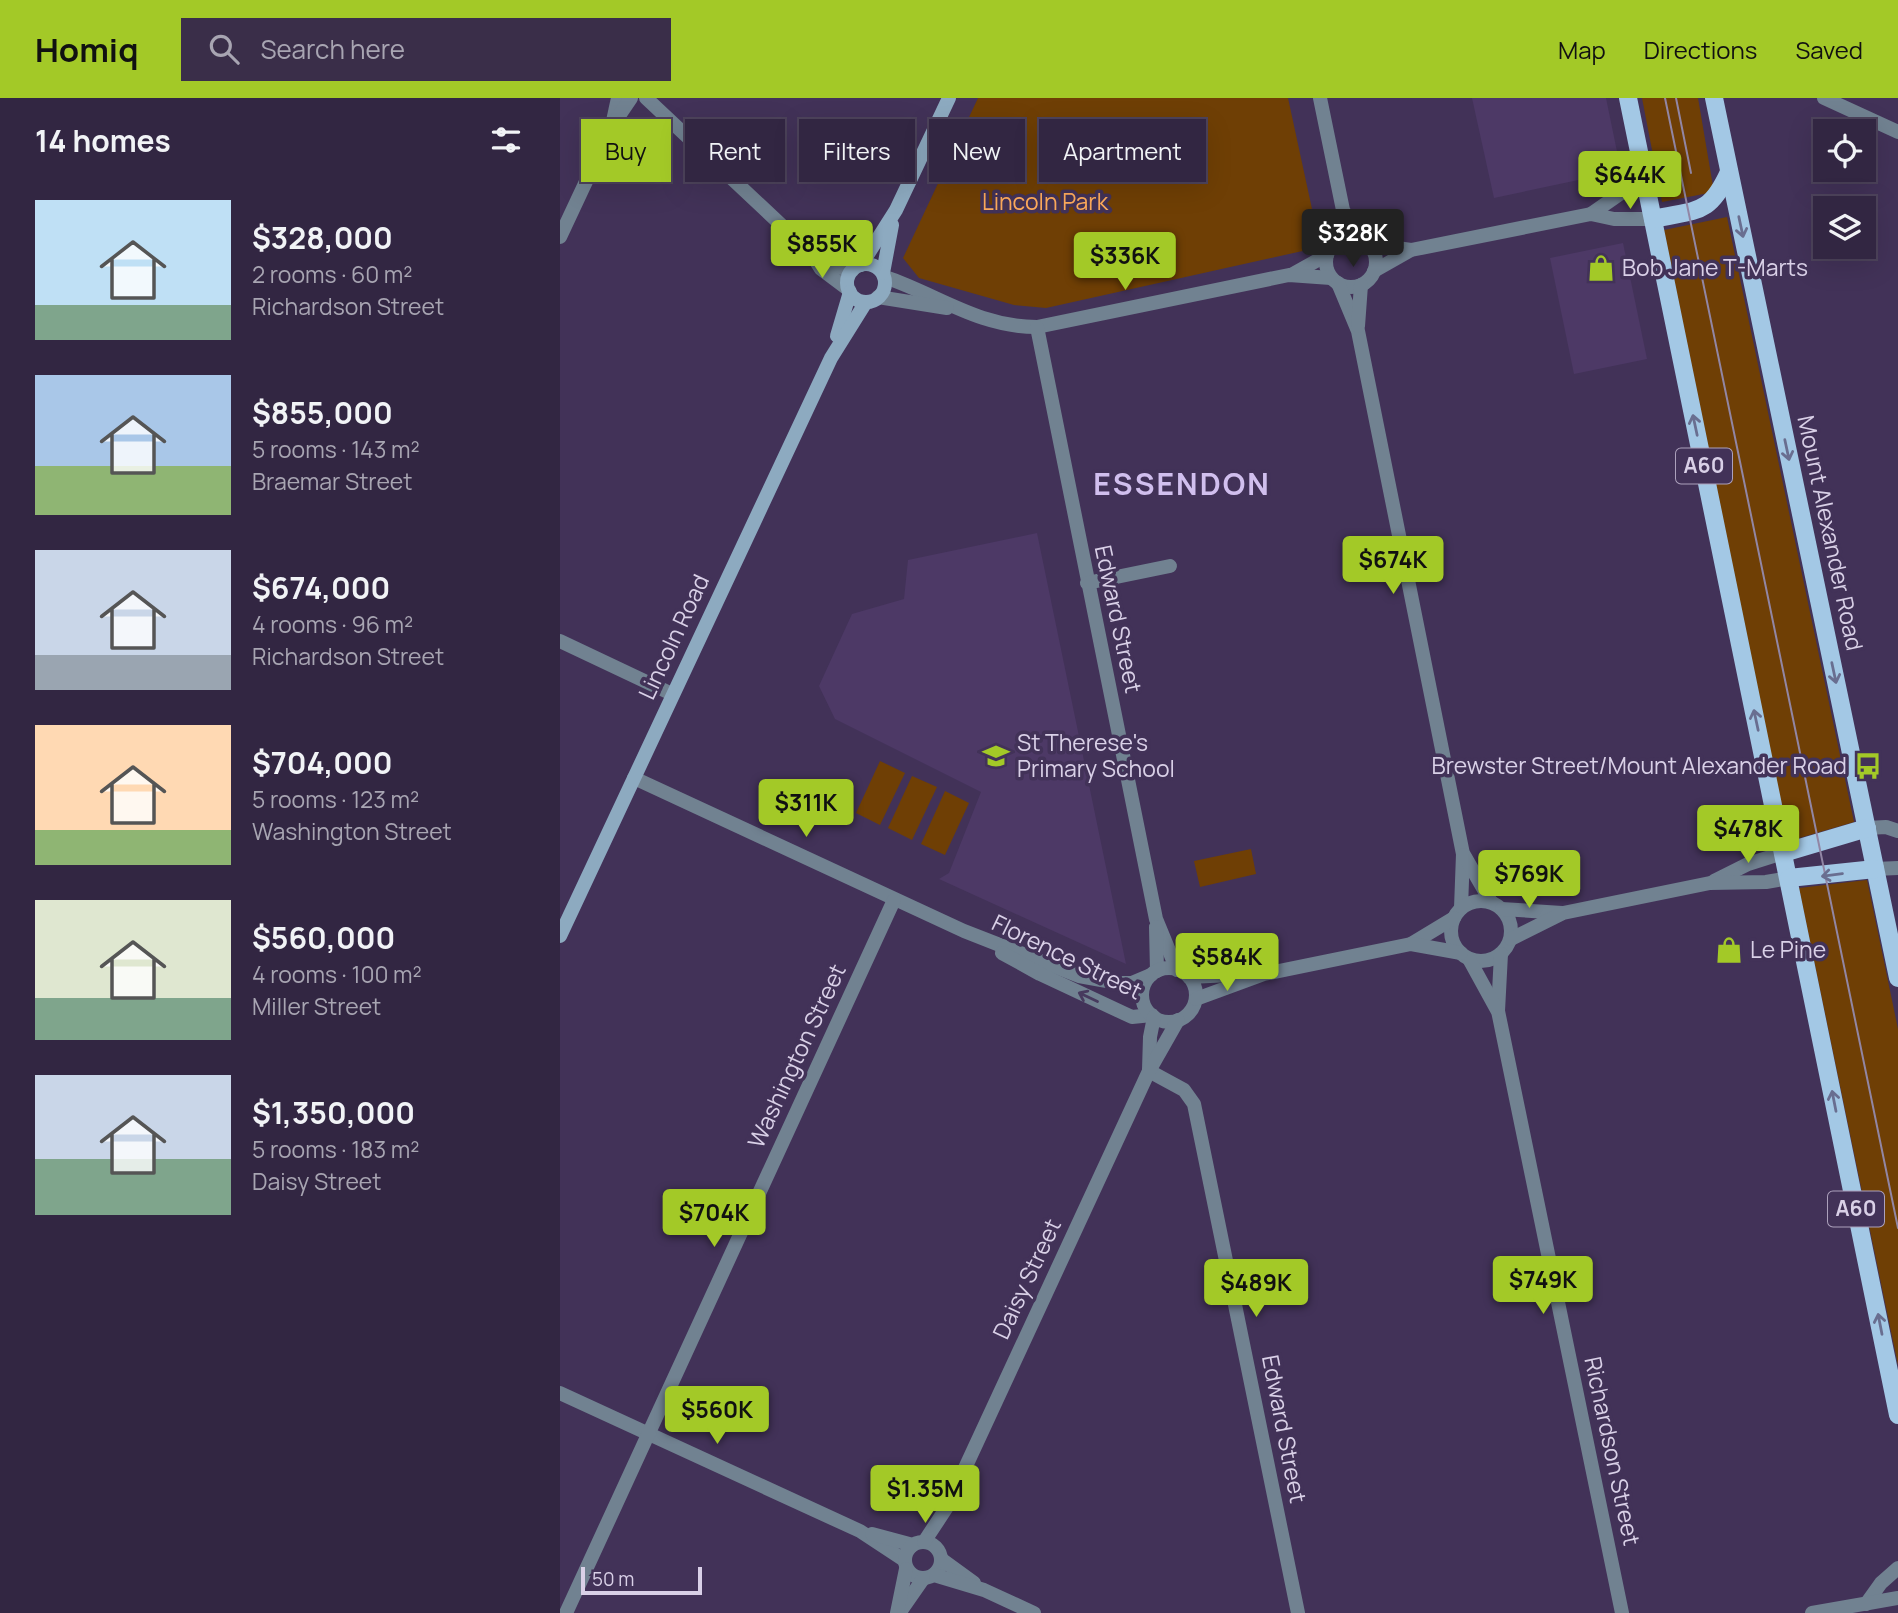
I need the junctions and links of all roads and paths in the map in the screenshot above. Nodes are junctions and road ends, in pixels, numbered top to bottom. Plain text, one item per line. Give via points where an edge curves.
1 (618, 98) edge
2 (631, 98) edge
3 (646, 98) edge
4 (949, 98) edge
5 (1320, 98) edge
6 (1628, 98) edge
7 (1714, 98) edge
8 (1824, 98) edge
9 (614, 119) edge
10 (617, 119) edge
11 (1898, 132) edge
12 (1729, 172) junction
13 (1644, 177) junction
14 (586, 182) edge
15 (896, 210) junction
16 (1343, 210) junction
17 (1591, 214) junction
18 (1653, 219) junction
19 (560, 237) edge
20 (1337, 241) junction
21 (1364, 241) junction
22 (1411, 250) junction
23 (809, 251) junction
24 (1327, 255) junction
25 (856, 268) junction
26 (1374, 271) junction
27 (884, 275) junction
28 (1289, 275) junction
29 (1335, 281) junction
30 (1362, 285) junction
31 (850, 291) junction
32 (872, 299) junction
33 (958, 310) junction
34 (1037, 327) junction
35 (1358, 331) junction
36 (831, 358) junction
37 (1170, 566) dead end
38 (1087, 583) junction
39 (560, 641) edge
40 (673, 694) junction
41 (634, 778) junction
42 (1867, 828) junction
43 (1898, 831) edge
44 (1783, 853) junction
45 (1463, 854) junction
46 (1898, 868) edge
47 (1875, 869) junction
48 (1789, 878) junction
49 (1710, 883) junction
50 (894, 900) junction
51 (1497, 905) junction
52 (1457, 913) junction
53 (1563, 913) junction
54 (1156, 919) junction
55 (964, 931) junction
56 (560, 936) edge
57 (1511, 939) junction
58 (1411, 944) junction
59 (1501, 954) junction
60 (1465, 956) junction
61 (1154, 973) junction
62 (1183, 973) junction
63 (1264, 974) junction
64 (1898, 978) edge
65 (1196, 999) junction
66 (1498, 1011) junction
67 (1153, 1016) junction
68 (1178, 1020) junction
69 (1149, 1071) junction
70 (560, 1393) edge
71 (1898, 1415) edge
72 (648, 1434) junction
73 (947, 1507) junction
74 (860, 1531) junction
75 (918, 1544) junction
76 (939, 1554) junction
77 (905, 1565) junction
78 (1898, 1568) edge
79 (929, 1576) junction
80 (984, 1590) junction
81 (1892, 1604) edge
82 (1868, 1609) edge
83 (566, 1613) edge
84 (898, 1613) edge
85 (1034, 1613) edge
86 (1298, 1613) edge
87 (1622, 1613) edge
88 (1812, 1613) edge

1 - 9 street
2 - 10 street
3 - 23 street
4 - 15 main road
5 - 16 street
6 - 13 main road, A60
7 - 12 main road, Mount Alexander Road
8 - 11 street
12 - 18 main road via 1708,206
12 -> 42 main road, Mount Alexander Road
13 - 17 street
13 - 18 main road, A60
14 - 19 street
15 - 25 main road
15 - 27 main road
16 - 20 street
16 - 21 street
17 - 18 street
17 - 22 street
44 -> 18 main road, A60
20 - 21 street
20 - 24 street
21 - 22 street
21 - 26 street via 1376,257
22 - 26 street
23 - 25 street via 829,264
23 - 31 street via 821,270
24 - 28 street
24 - 29 street via 1327,271
25 - 27 main road via 873,265
25 - 31 main road via 848,280
26 - 30 street
27 - 32 main road via 884,288
27 - 33 street
28 - 29 street
28 - 34 street
29 - 30 street
29 - 35 street
30 - 35 street
31 - 32 main road via 857,299
31 - 36 main road, Lincoln Road
32 - 33 street
32 - 36 main road, Lincoln Road
33 - 34 street via 1010,327
34 - 38 street, Edward Street
35 - 45 street
36 - 40 main road, Lincoln Road
37 - 38 street
38 - 54 street, Edward Street
39 - 40 street
40 - 41 main road, Lincoln Road
41 - 50 street, Florence Street
41 - 56 main road, Lincoln Road
42 - 43 street
42 - 44 main road
42 - 47 main road, Mount Alexander Road
44 - 48 main road, A60
44 - 49 street
45 - 51 street
45 - 52 street
46 - 47 street
47 -> 48 main road
47 - 64 main road, Mount Alexander Road
48 - 49 street
71 -> 48 main road, A60
49 - 53 street
50 - 55 street, Florence Street
50 - 72 street, Washington Street
51 - 52 street via 1470,902
51 - 53 street
51 - 57 street via 1511,922
52 - 58 street
52 - 60 street via 1451,937
53 - 57 street
54 - 61 street, Edward Street
54 - 62 street, Edward Street
55 - 61 street, Florence Street via 1099,981 1132,983
67 -> 55 street, Florence Street via 1132,1017 1040,974
57 - 59 street
58 - 60 street
58 - 63 street
59 - 60 street via 1486,961
59 - 66 street, Richardson Street
60 - 66 street, Richardson Street
61 - 62 street
61 - 67 street via 1143,991
62 - 63 street
62 - 65 street via 1194,984
63 - 65 street
65 - 68 street via 1190,1012
66 - 87 street, Richardson Street
67 - 68 street
67 - 69 street, Daisy Street
68 - 69 street, Daisy Street
69 - 73 street, Daisy Street
69 - 86 street, Edward Street via 1184,1090 1197,1113
70 - 72 street
72 - 74 street
72 - 83 street, Washington Street
73 - 75 street, Daisy Street
73 - 76 street, Daisy Street
74 - 75 street
74 - 77 street
75 - 76 street
75 - 77 street via 905,1554
76 - 79 street
76 - 80 street
77 - 79 street via 913,1576
77 - 84 street
78 - 82 street via 1881,1583
79 - 80 street
79 - 84 street
80 - 85 street
81 - 82 street
82 - 88 street

